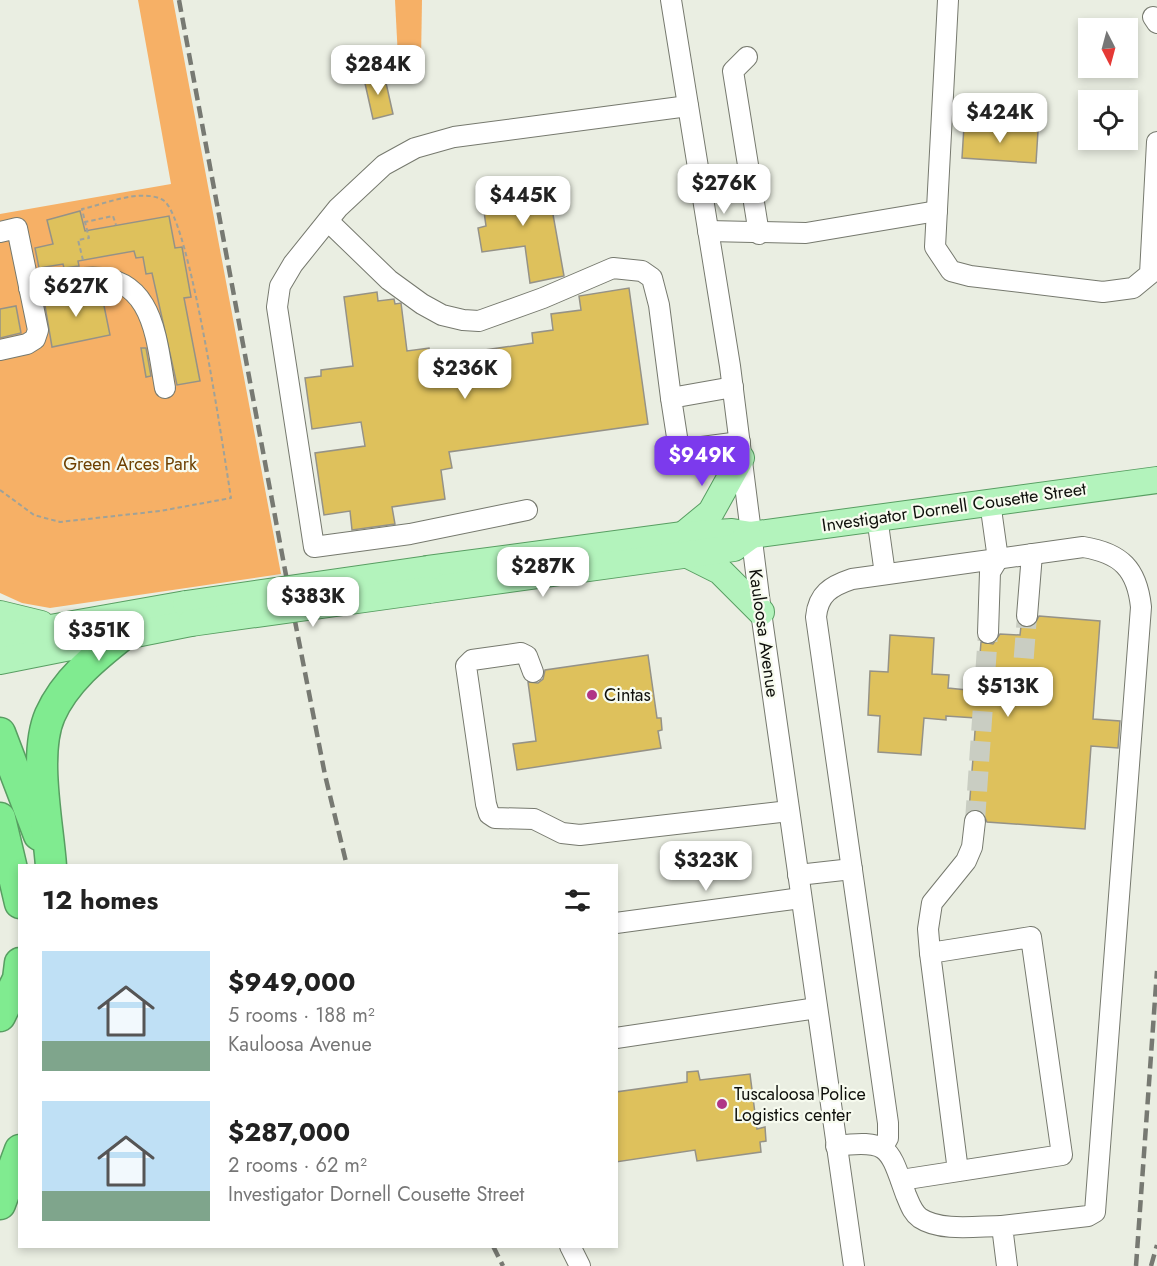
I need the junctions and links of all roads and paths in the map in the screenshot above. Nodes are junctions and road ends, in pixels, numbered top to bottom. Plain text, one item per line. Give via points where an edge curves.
1 (671, 0) edge
2 (948, 0) edge
3 (747, 57) dead end
4 (688, 106) junction
5 (1157, 142) edge
6 (937, 211) junction
7 (328, 220) junction
8 (116, 225) dead end
9 (708, 231) junction
10 (0, 232) edge
11 (759, 234) junction
12 (29, 288) junction
13 (0, 350) edge
14 (732, 387) junction
15 (165, 388) dead end
16 (671, 398) junction
17 (740, 450) junction
18 (1157, 480) edge
19 (0, 490) edge
20 (990, 502) junction
21 (527, 510) dead end
22 (877, 517) junction
23 (751, 535) junction
24 (686, 545) junction
25 (1032, 554) junction
26 (998, 559) junction
27 (885, 574) junction
28 (761, 612) junction
29 (0, 614) edge
30 (189, 614) junction
31 (1027, 616) tunnel mouth
32 (56, 626) junction
33 (988, 633) tunnel mouth
34 (124, 634) junction
35 (0, 637) edge
36 (0, 661) edge
37 (533, 672) dead end
38 (0, 733) edge
39 (789, 811) junction
40 (0, 818) edge
41 (975, 821) tunnel mouth
42 (50, 864) edge
43 (51, 864) edge
44 (852, 869) junction
45 (798, 875) junction
46 (18, 894) edge
47 (801, 898) junction
48 (618, 923) edge
49 (930, 953) junction
50 (18, 979) edge
51 (816, 1008) junction
52 (0, 1016) edge
53 (618, 1038) edge
54 (836, 1146) junction
55 (884, 1147) junction
56 (18, 1155) edge
57 (958, 1171) junction
58 (901, 1180) junction
59 (0, 1204) edge
60 (1002, 1226) junction
61 (571, 1248) edge
62 (580, 1266) edge
63 (854, 1266) edge
64 (1007, 1266) edge

1 - 4 street, Kauloosa Avenue
2 - 6 street
3 - 11 street via 733,71
4 - 7 street via 454,137 415,148 384,165
4 - 9 street, Kauloosa Avenue
5 - 6 street via 1150,274 1132,288 1103,292 951,271 935,247
6 - 11 street via 806,233
7 - 16 street via 390,280 422,304 463,320 479,321 613,268 642,271 652,278 659,305
7 - 21 street via 280,286 277,308 314,547 410,534
8 - 19 path via 113,216 85,222 82,209 148,196 168,205 177,222 188,261 231,498 60,522 34,515
9 - 11 street
9 - 14 street, Kauloosa Avenue
10 - 12 street via 17,228
12 - 13 street via 38,330 35,339
12 - 15 street via 85,278 121,283 133,291 151,314
14 - 16 street
14 - 17 street, Kauloosa Avenue
16 - 17 street via 679,450
17 - 23 street, Kauloosa Avenue
17 - 24 main road via 711,512
18 - 20 main road, Investigator Dornell Cousette Street
20 - 22 main road, Investigator Dornell Cousette Street
20 - 26 street
22 - 23 main road, Investigator Dornell Cousette Street
22 - 27 street
23 - 24 main road, Investigator Dornell Cousette Street via 732,532
23 - 28 street, Kauloosa Avenue
24 - 28 main road via 720,571
24 - 30 main road, Investigator Dornell Cousette Street, bridge
25 - 26 street
25 - 31 street
25 - 60 street via 1083,547 1105,551 1124,563 1134,577 1141,607 1095,1212
26 - 27 street
26 - 33 street via 990,572
27 - 44 street via 836,584 823,594 816,617
28 - 39 street, Kauloosa Avenue
29 - 32 main road
30 - 32 main road, Investigator Dornell Cousette Street
30 - 34 main road, Investigator Dornell Cousette Street
32 - 35 main road, Investigator Dornell Cousette Street
34 - 36 main road, Investigator Dornell Cousette Street
34 - 43 highway via 73,679 50,715 41,767
37 - 39 street via 527,656 521,653 472,660 466,666 486,804 495,818 534,819 562,833 580,835
38 - 42 highway
39 - 45 street, Kauloosa Avenue
40 - 46 highway
41 - 49 street via 966,861 932,903
44 - 45 street
44 - 55 street via 888,1123
45 - 47 street, Kauloosa Avenue
47 - 48 street
47 - 51 street, Kauloosa Avenue
49 - 57 street
49 - 57 street via 1031,937 1062,1155
50 - 52 highway
51 - 53 street
51 - 54 street, Kauloosa Avenue
54 - 55 street via 864,1143
54 - 63 street, Kauloosa Avenue
55 - 58 street
56 - 59 highway
57 - 58 street
58 - 60 street via 913,1211 922,1219 963,1227
60 - 64 street
61 - 62 street

